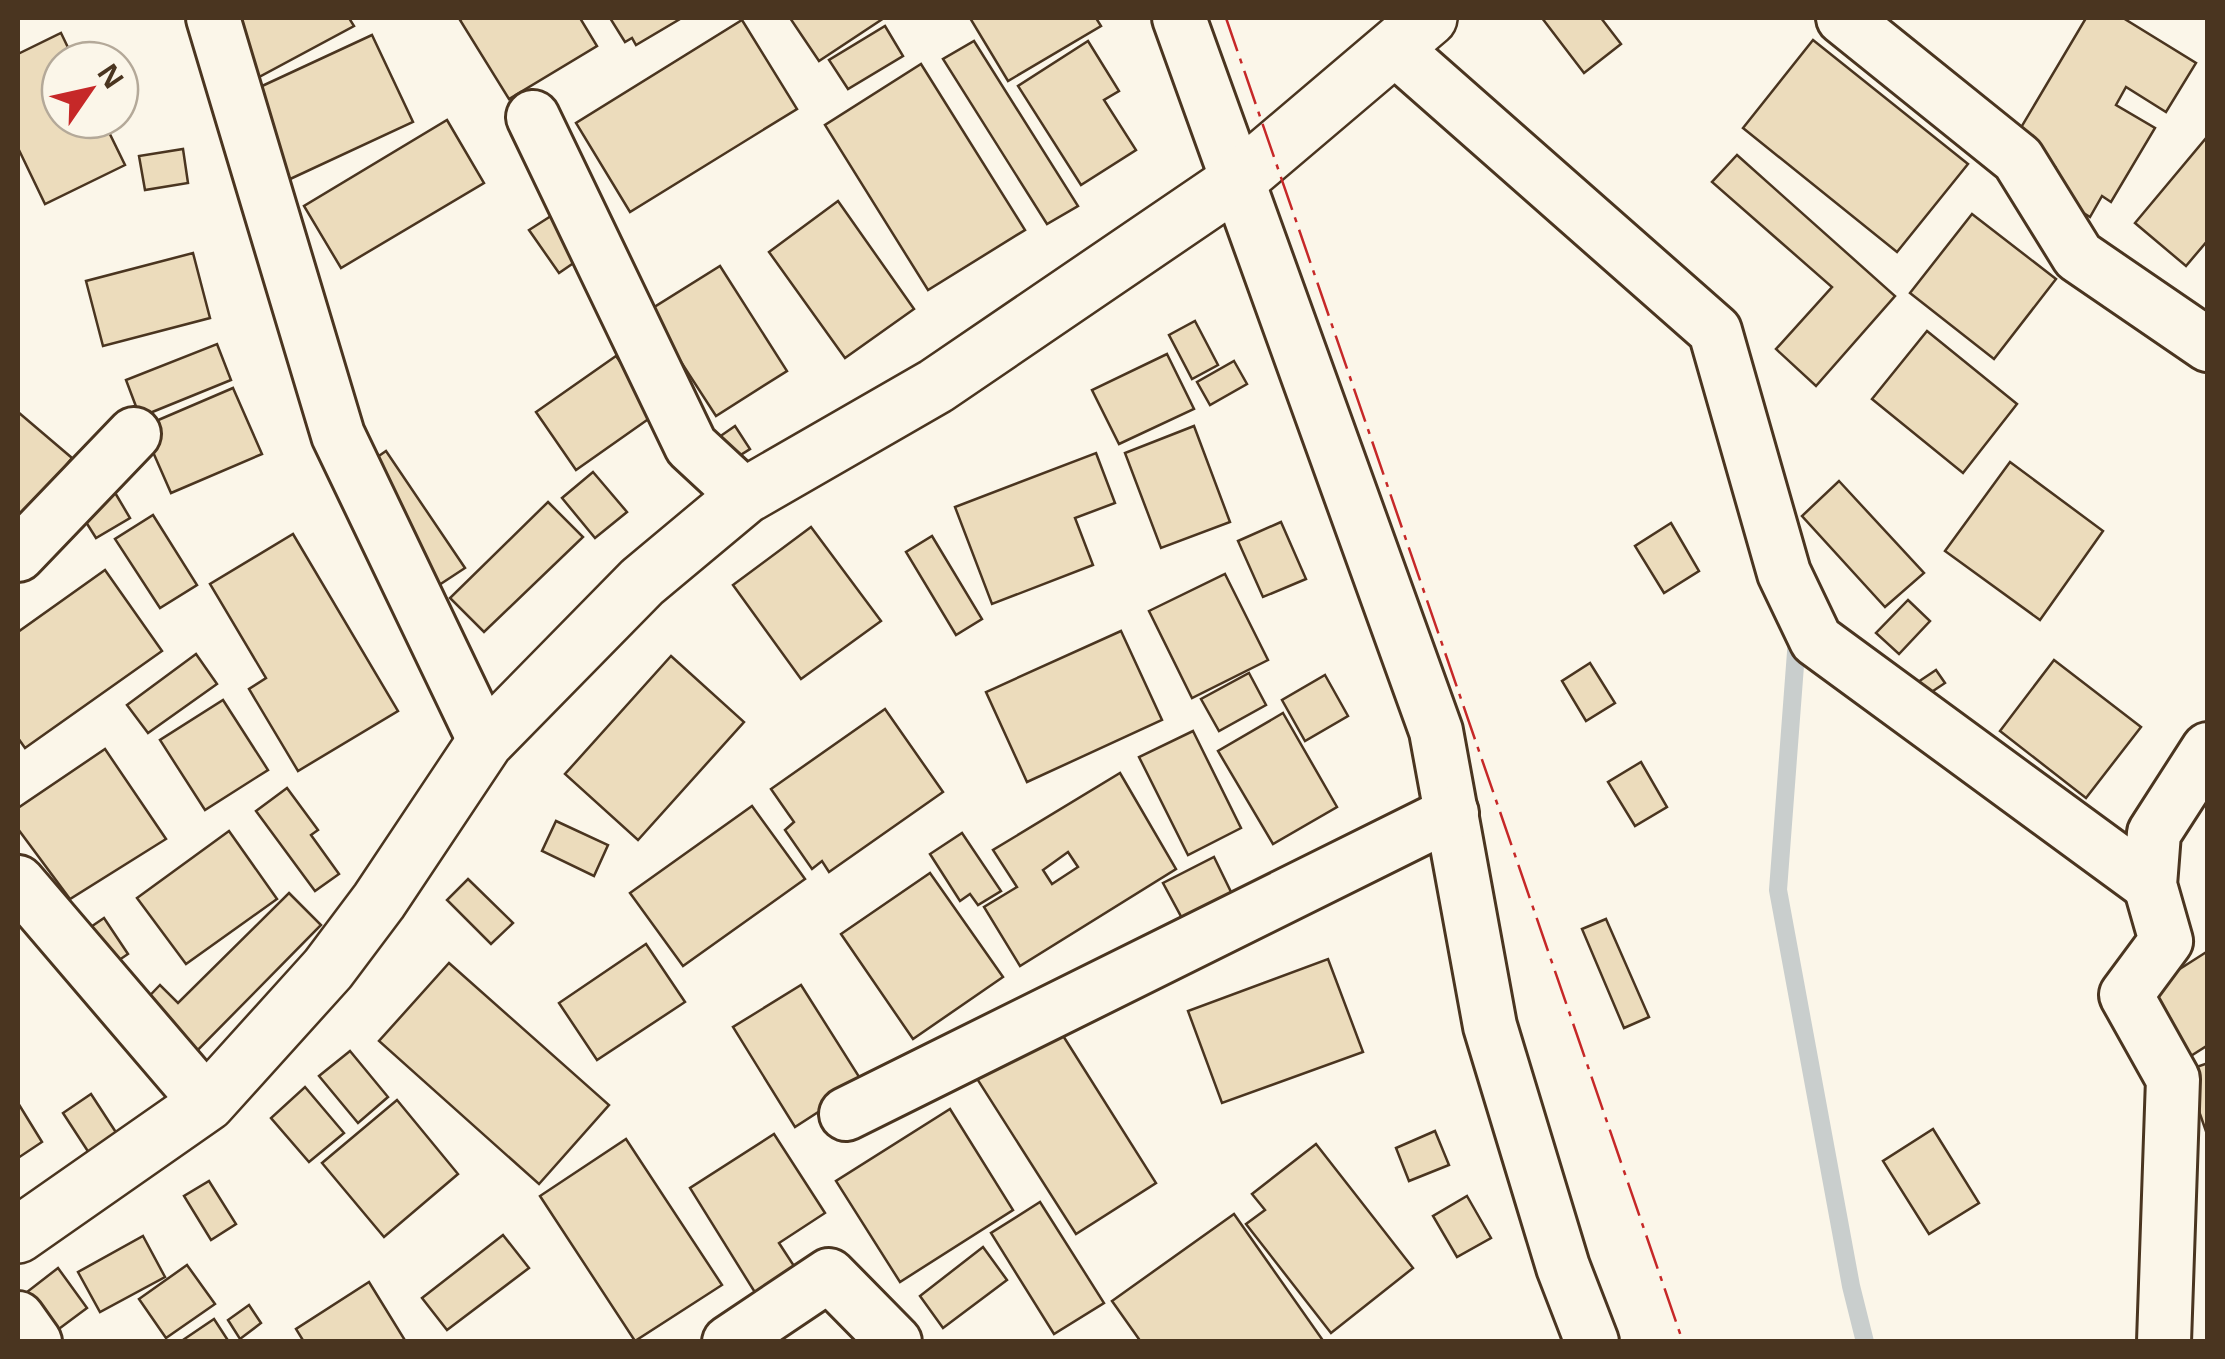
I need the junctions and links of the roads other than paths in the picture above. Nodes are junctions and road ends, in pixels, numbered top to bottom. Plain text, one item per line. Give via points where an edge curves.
1 (213, 18) edge
2 (1179, 18) edge
3 (1843, 18) edge
4 (1411, 33) edge
5 (532, 117) dead end
6 (1237, 180) junction
7 (2208, 346) edge
8 (134, 434) dead end
9 (745, 496) junction
10 (18, 555) edge
11 (485, 742) junction
12 (2208, 749) edge
13 (1452, 812) junction
14 (18, 882) edge
15 (2150, 885) junction
16 (207, 1104) junction
17 (846, 1114) dead end
18 (18, 1235) edge
19 (18, 1318) edge
20 (35, 1342) edge
21 (729, 1342) edge
22 (895, 1342) edge
23 (1592, 1342) edge
24 (2164, 1342) edge

1 - 11 street via 338,435
2 - 6 street
3 - 7 street via 2018,160 2078,256
4 - 6 street
4 - 15 street via 1715,331 1784,573 1816,640
5 - 9 street via 691,446
6 - 9 street via 936,386
6 - 13 street via 1436,730
8 - 10 street
9 - 11 street via 642,582
11 - 16 street via 328,969
12 - 15 street via 2154,833
13 - 17 street
13 - 23 street via 1490,1026
14 - 16 street
15 - 24 street via 2166,941 2126,996 2173,1079
16 - 18 street
19 - 20 street
21 - 22 street via 829,1275

